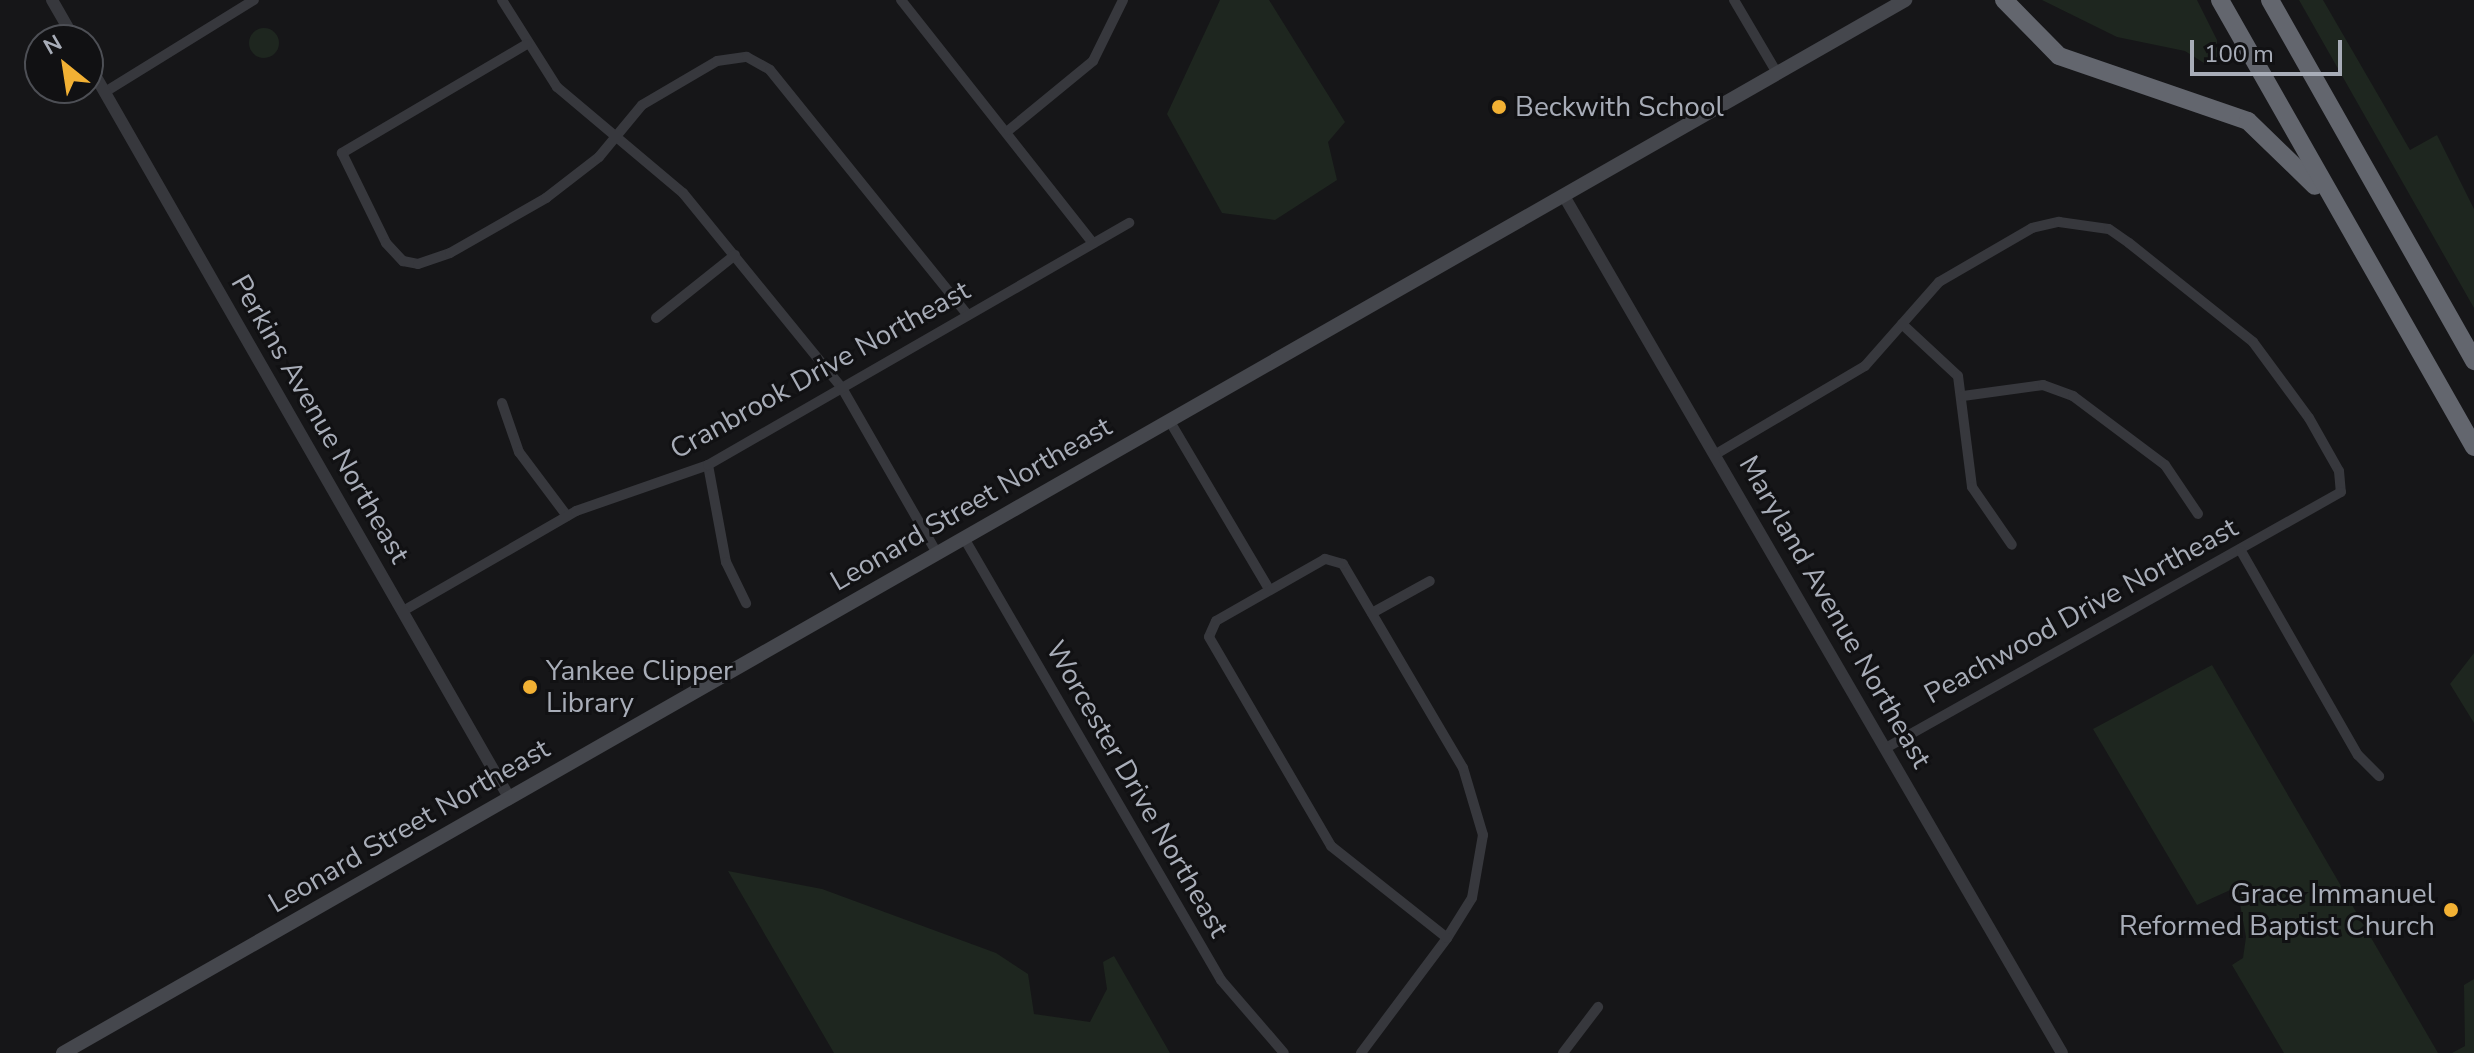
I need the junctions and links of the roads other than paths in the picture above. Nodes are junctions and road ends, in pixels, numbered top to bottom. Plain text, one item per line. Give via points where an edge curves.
1 (52, 0) edge
2 (254, 0) edge
3 (502, 0) edge
4 (901, 0) edge
5 (1123, 0) edge
6 (1734, 0) edge
7 (1905, 0) edge
8 (2004, 0) edge
9 (2220, 0) edge
10 (2270, 0) edge
11 (66, 24) edge
12 (527, 44) junction
13 (1777, 73) junction
14 (105, 92) joint
15 (1009, 130) junction
16 (616, 135) junction
17 (1564, 196) junction
18 (1129, 223) dead end
19 (1093, 243) junction
20 (735, 255) junction
21 (2383, 286) junction
22 (968, 315) junction
23 (656, 318) dead end
24 (1902, 324) junction
25 (2474, 361) edge
26 (842, 388) junction
27 (1963, 396) junction
28 (502, 403) dead end
29 (1169, 420) junction
30 (2472, 444) edge
31 (1716, 454) junction
32 (708, 465) junction
33 (2198, 514) dead end
34 (567, 516) junction
35 (964, 538) junction
36 (2012, 545) dead end
37 (2241, 551) junction
38 (937, 553) junction
39 (1430, 581) dead end
40 (1269, 589) junction
41 (746, 603) dead end
42 (403, 611) junction
43 (1372, 613) junction
44 (1886, 748) junction
45 (2379, 776) dead end
46 (510, 799) junction
47 (1447, 938) junction
48 (1598, 1007) dead end
49 (63, 1053) edge
50 (1284, 1053) edge
51 (1361, 1053) edge
52 (1563, 1053) edge
53 (2062, 1053) edge

1 - 11 street
2 - 14 street
3 - 12 street
4 - 15 street
5 - 15 street via 1093,61
6 - 13 street
7 - 13 main road, Leonard Street Northeast
8 - 21 highway via 2059,56 2212,103 2265,133 2306,173
9 - 21 highway
10 - 25 highway
12 - 16 street via 557,87
12 - 16 street via 340,159 386,243 411,265 454,251 546,198
13 - 17 main road, Leonard Street Northeast
14 - 42 street, Perkins Avenue Northeast
15 - 19 street
16 - 20 street via 683,193
16 - 22 street via 642,105 717,61 756,60
17 - 29 main road, Leonard Street Northeast
17 - 31 street, Maryland Avenue Northeast
18 - 19 street, Cranbrook Drive Northeast
19 - 22 street, Cranbrook Drive Northeast
20 - 23 street
20 - 26 street
21 - 30 highway
22 - 26 street, Cranbrook Drive Northeast
24 - 27 street via 1949,361
24 - 31 street via 1865,366
24 - 37 street, Peachwood Drive Northeast via 1939,282 2032,228 2085,222 2109,229 2277,366 2339,471 2341,492
26 - 32 street, Cranbrook Drive Northeast
26 - 38 street
27 - 33 street via 2043,385 2073,396 2165,465
27 - 36 street via 1972,487
28 - 34 street via 521,456
29 - 35 main road, Leonard Street Northeast
29 - 40 street
31 - 44 street, Maryland Avenue Northeast
32 - 34 street, Cranbrook Drive Northeast
32 - 41 street via 726,562
34 - 42 street, Cranbrook Drive Northeast
35 - 38 main road, Leonard Street Northeast
35 - 50 street, Worcester Drive Northeast via 1221,980
37 - 44 street, Peachwood Drive Northeast
37 - 45 street via 2358,755
38 - 46 main road, Leonard Street Northeast
39 - 43 street
40 - 43 street via 1325,559 1338,559
40 - 47 street via 1216,621 1209,637 1331,846
42 - 46 street, Perkins Avenue Northeast
43 - 47 street via 1477,805 1480,880
44 - 53 street, Maryland Avenue Northeast
46 - 49 main road, Leonard Street Northeast
47 - 51 street
48 - 52 street

